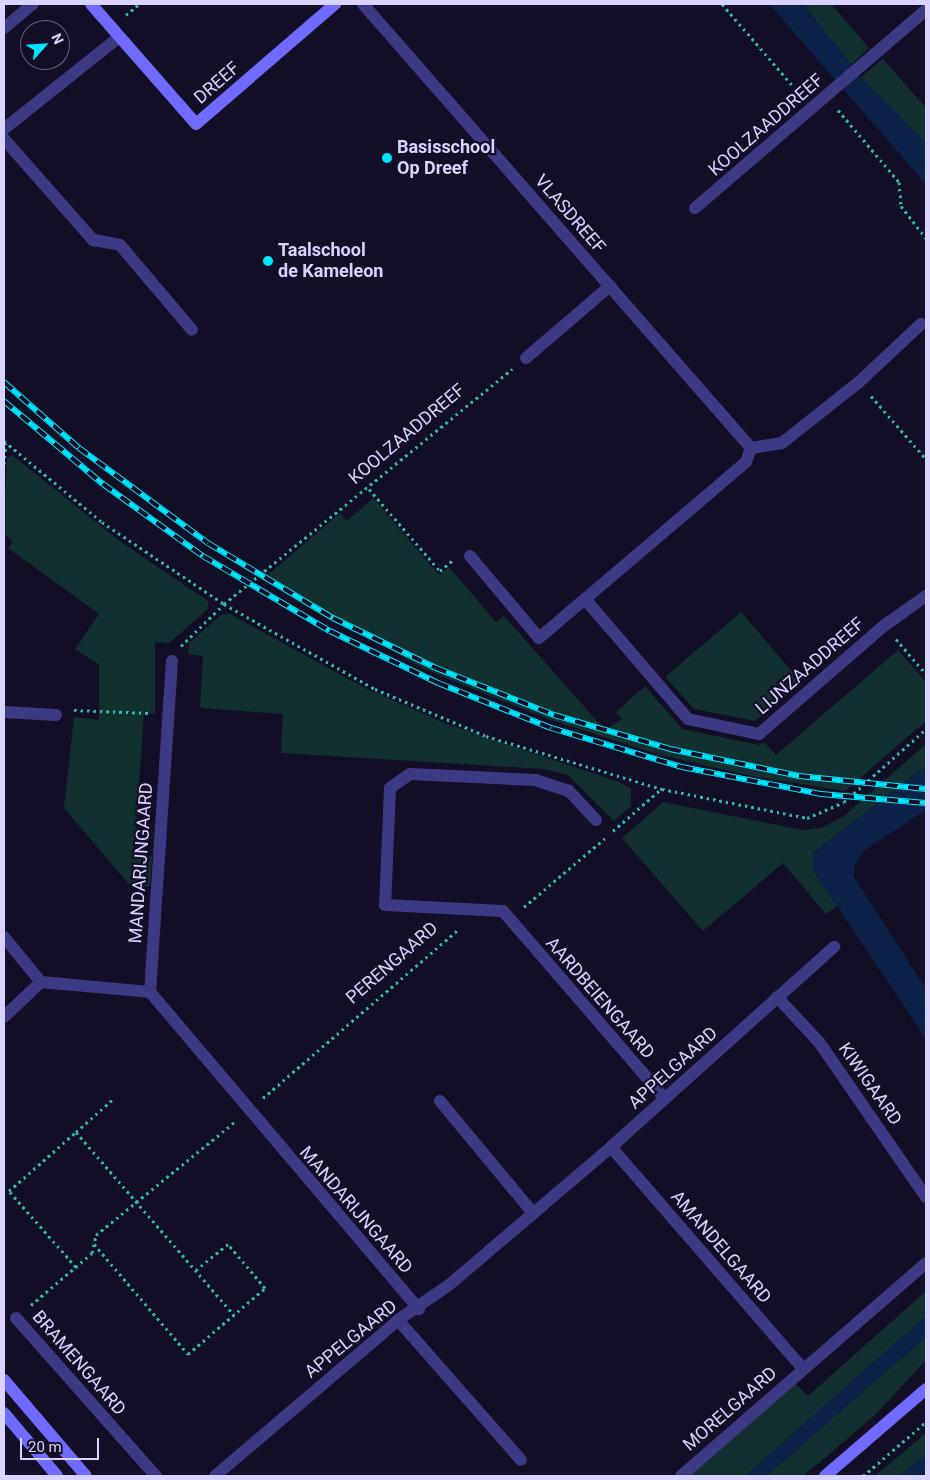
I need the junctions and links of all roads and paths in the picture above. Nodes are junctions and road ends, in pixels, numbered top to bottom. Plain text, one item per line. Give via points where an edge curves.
1 (33, 4) edge
2 (91, 4) edge
3 (335, 4) edge
4 (363, 4) edge
5 (722, 4) edge
6 (926, 10) edge
7 (4, 28) edge
8 (118, 38) junction
9 (828, 94) junction
10 (812, 109) junction
11 (4, 129) edge
12 (4, 139) edge
13 (695, 208) dead end
14 (926, 238) edge
15 (610, 286) junction
16 (921, 324) dead end
17 (192, 330) dead end
18 (526, 358) joint
19 (859, 382) junction
20 (5, 442) edge
21 (751, 448) junction
22 (926, 459) edge
23 (4, 464) edge
24 (369, 489) junction
25 (470, 556) joint
26 (926, 596) edge
27 (585, 599) junction
28 (224, 604) junction
29 (885, 625) junction
30 (172, 661) joint
31 (926, 674) edge
32 (4, 712) edge
33 (168, 714) junction
34 (56, 715) joint
35 (926, 729) edge
36 (662, 789) junction
37 (596, 820) dead end
38 (510, 920) junction
39 (468, 929) dead end
40 (4, 937) edge
41 (834, 947) dead end
42 (41, 982) junction
43 (150, 992) junction
44 (777, 997) junction
45 (4, 1017) edge
46 (665, 1099) junction
47 (112, 1100) dead end
48 (440, 1101) dead end
49 (248, 1111) junction
50 (76, 1132) junction
51 (612, 1147) junction
52 (926, 1197) edge
53 (136, 1201) junction
54 (534, 1213) junction
55 (94, 1244) junction
56 (926, 1263) edge
57 (76, 1267) junction
58 (196, 1270) junction
59 (419, 1309) junction
60 (234, 1315) junction
61 (16, 1318) joint
62 (398, 1320) junction
63 (803, 1369) junction
64 (4, 1380) edge
65 (926, 1389) edge
66 (4, 1413) edge
67 (926, 1422) edge
68 (521, 1460) dead end
69 (58, 1476) edge
70 (86, 1476) edge
71 (156, 1476) edge
72 (215, 1476) edge
73 (681, 1476) edge
74 (825, 1476) edge
75 (863, 1476) edge

1 - 7 street
2 - 8 street, DREEF
3 - 8 street, DREEF via 196,124
4 - 15 street, VLASDREEF
5 - 10 path
6 - 9 street, KOOLZAADDREEF
8 - 11 street
9 - 10 street, KOOLZAADDREEF
9 - 14 path via 900,182 901,206
10 - 13 street, KOOLZAADDREEF
12 - 17 street via 93,240 120,245
15 - 18 street
15 - 21 street, VLASDREEF
16 - 19 street
18 - 24 path, KOOLZAADDREEF
19 - 21 street via 782,443
19 - 22 path
20 - 23 path
20 - 28 path via 102,522
21 - 27 street via 746,462
24 - 25 path via 440,571 465,550
24 - 28 path, KOOLZAADDREEF
25 - 27 street via 540,638
26 - 29 street, LIJNZAADDREEF
27 - 29 street, LIJNZAADDREEF via 688,719 758,734
28 - 30 path via 185,640
28 - 36 path via 374,689 469,729
29 - 31 path
30 - 33 street, MANDARIJNGAARD
32 - 34 street
33 - 34 path via 83,708
33 - 43 street, MANDARIJNGAARD
35 - 36 path via 844,802 807,818
36 - 38 path
37 - 38 street, PERENGAARD via 569,791 536,780 410,774 390,788 385,905 503,911
38 - 46 street, AARDBEIENGAARD
39 - 49 path, PERENGAARD via 458,929
40 - 42 street
41 - 44 street, APPELGAARD
42 - 43 street
42 - 45 street
43 - 49 street, MANDARIJNGAARD
44 - 46 street, APPELGAARD
44 - 52 street, KIWIGAARD via 819,1042
46 - 51 street, APPELGAARD
47 - 50 path
48 - 54 street
49 - 53 path
49 - 59 street, MANDARIJNGAARD
50 - 53 path
50 - 57 path via 9,1191
51 - 54 street, APPELGAARD
51 - 63 street, AMANDELGAARD
53 - 55 path via 96,1235
53 - 58 path
54 - 59 street, APPELGAARD
55 - 57 path via 92,1253
55 - 60 path via 188,1354
56 - 63 street
57 - 61 path
58 - 60 path
58 - 60 path via 228,1244 265,1288
59 - 62 street, APPELGAARD
61 - 71 street, BRAMENGAARD
62 - 68 street
62 - 72 street, APPELGAARD
63 - 73 street, MORELGAARD
64 - 70 street
65 - 74 street
66 - 69 street
67 - 75 path

